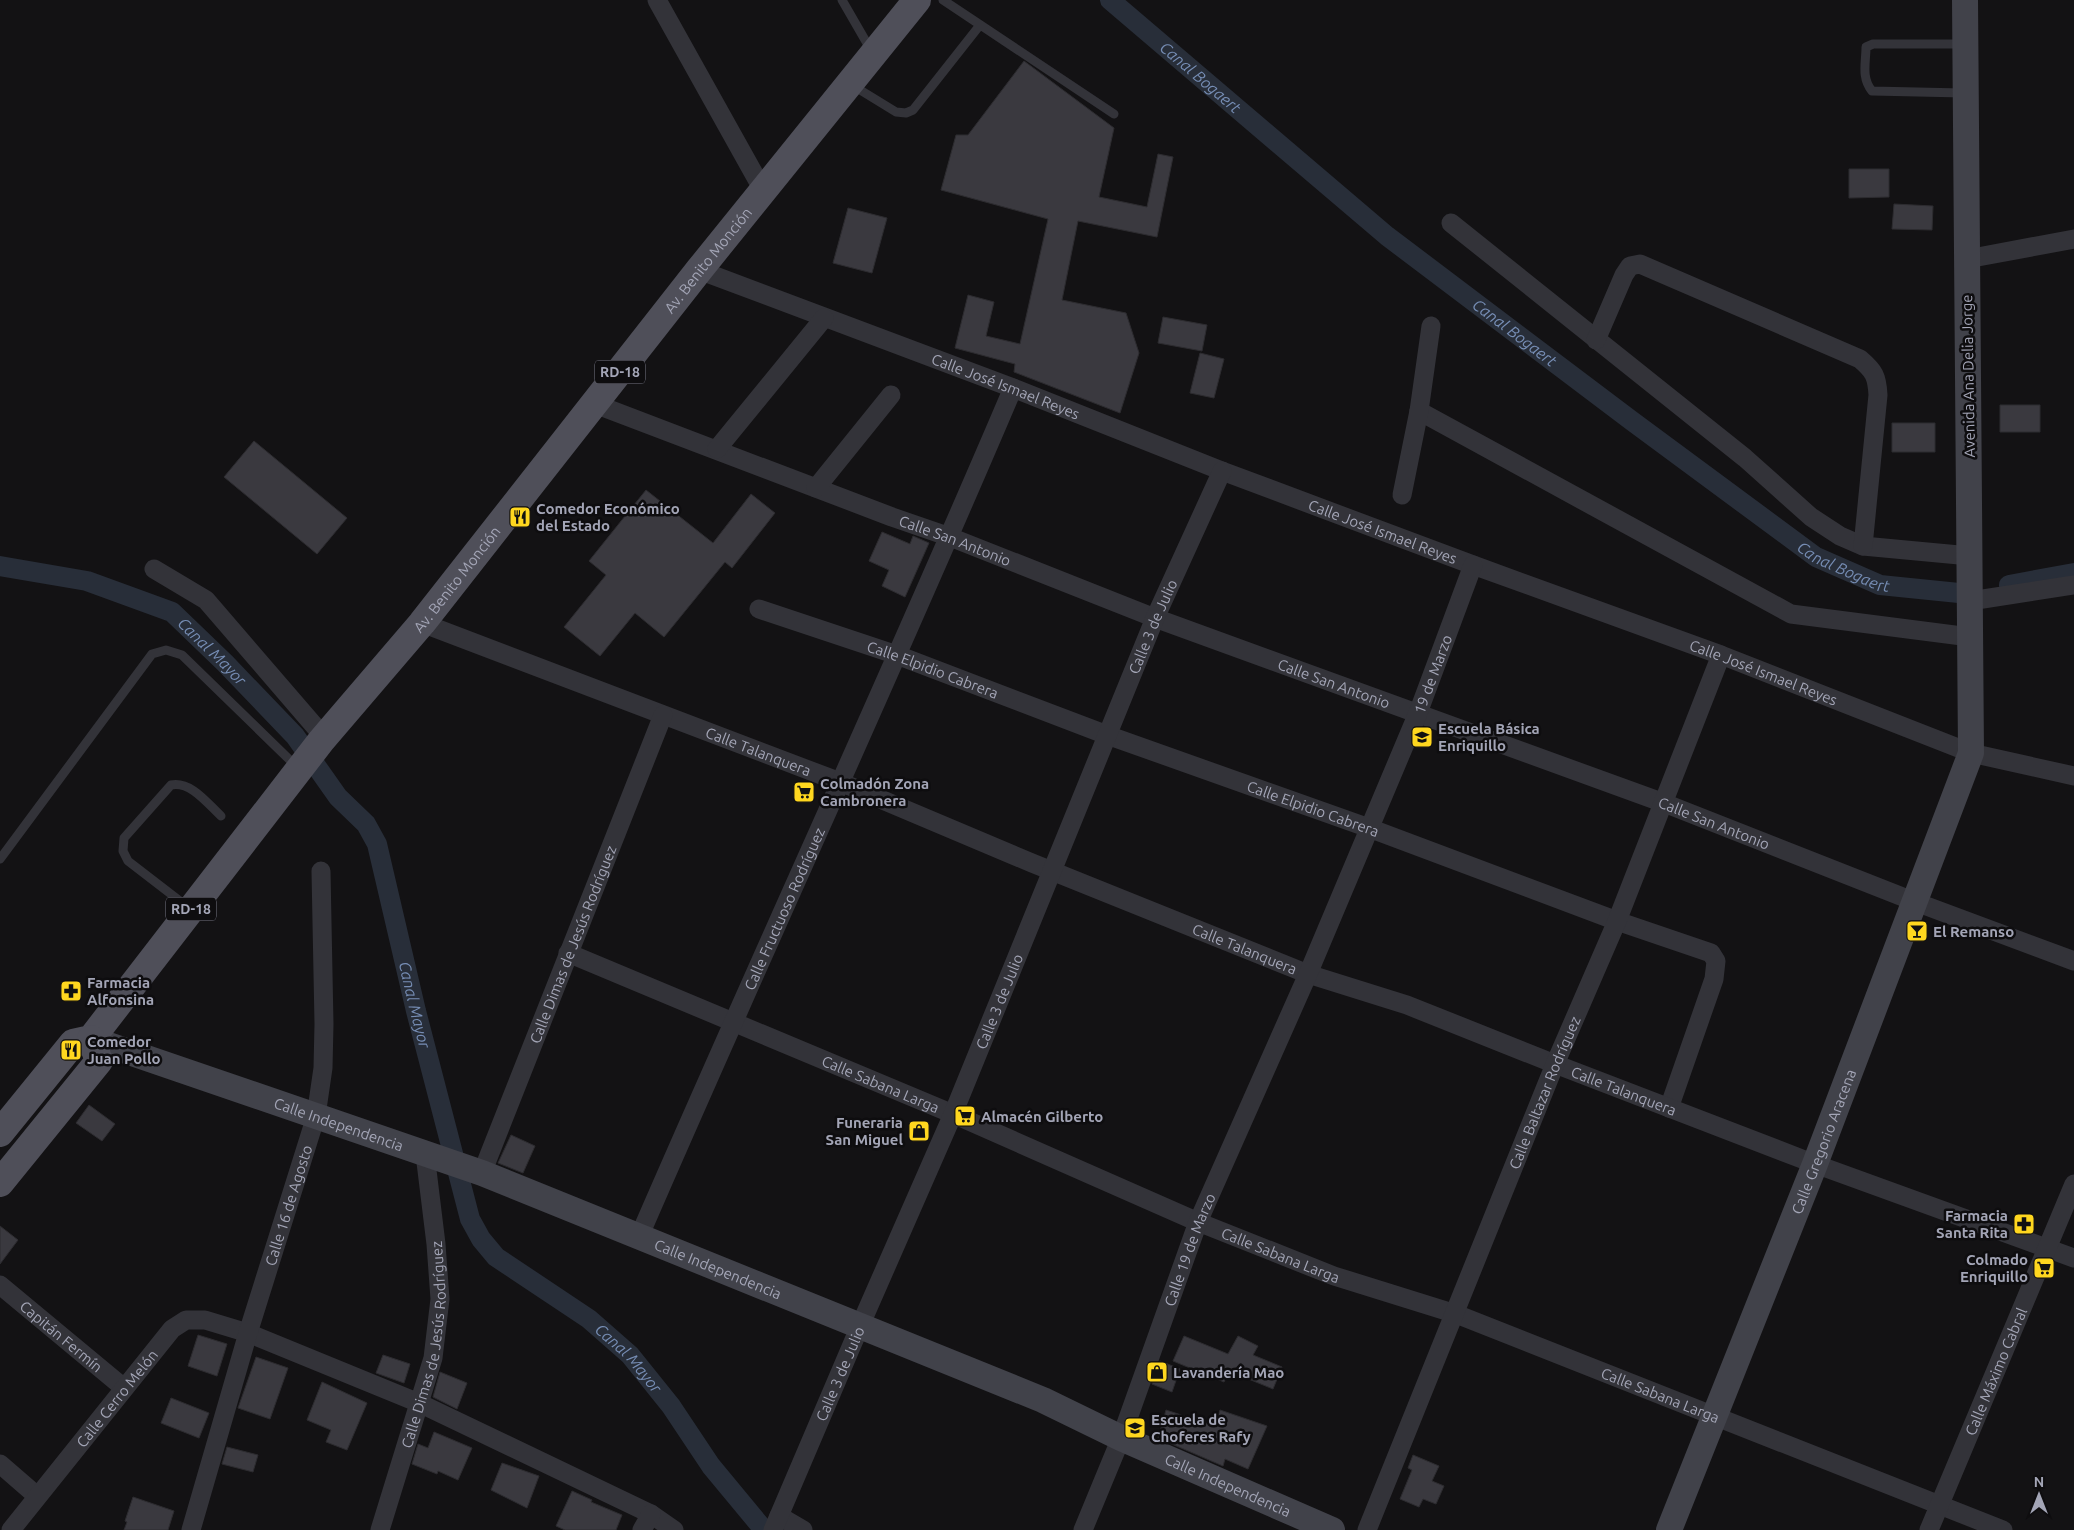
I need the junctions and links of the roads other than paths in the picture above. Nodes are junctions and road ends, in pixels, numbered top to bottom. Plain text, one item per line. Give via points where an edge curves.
1 (657, 0) edge
2 (842, 0) edge
3 (917, 0) edge
4 (943, 0) edge
5 (1965, 0) edge
6 (980, 25) junction
7 (1965, 44) junction
8 (873, 54) junction
9 (850, 83) junction
10 (1966, 94) junction
11 (1114, 114) dead end
12 (763, 190) junction
13 (1451, 224) dead end
14 (2074, 239) edge
15 (1967, 259) junction
16 (699, 270) junction
17 (824, 318) junction
18 (1431, 326) dead end
19 (1596, 340) junction
20 (1014, 388) junction
21 (892, 395) dead end
22 (595, 404) junction
23 (1419, 411) junction
24 (717, 449) junction
25 (1222, 471) junction
26 (816, 488) junction
27 (1402, 495) dead end
28 (950, 537) junction
29 (1863, 546) junction
30 (1970, 556) junction
31 (1472, 565) junction
32 (154, 570) dead end
33 (2074, 585) edge
34 (1970, 601) junction
35 (760, 609) dead end
36 (1155, 618) junction
37 (422, 624) junction
38 (1970, 637) junction
39 (897, 655) junction
40 (1721, 655) junction
41 (1418, 713) junction
42 (663, 714) junction
43 (1106, 735) junction
44 (322, 739) junction
45 (1971, 752) junction
46 (296, 775) junction
47 (2074, 776) edge
48 (840, 782) junction
49 (1664, 803) junction
50 (221, 816) dead end
51 (1369, 828) junction
52 (0, 859) edge
53 (1051, 870) junction
54 (321, 871) dead end
55 (1914, 901) junction
56 (191, 910) junction
57 (1617, 921) junction
58 (568, 954) junction
59 (2074, 961) edge
60 (1308, 974) junction
61 (732, 1021) junction
62 (91, 1039) junction
63 (1555, 1064) junction
64 (1669, 1108) junction
65 (953, 1114) junction
66 (316, 1116) junction
67 (0, 1133) edge
68 (430, 1156) junction
69 (1816, 1164) junction
70 (479, 1172) junction
71 (0, 1183) edge
72 (2074, 1184) edge
73 (1198, 1222) junction
74 (639, 1236) junction
75 (2047, 1248) junction
76 (2074, 1258) edge
77 (0, 1285) edge
78 (1456, 1314) junction
79 (860, 1326) junction
80 (248, 1333) junction
81 (124, 1388) junction
82 (419, 1403) junction
83 (1715, 1415) junction
84 (1121, 1438) junction
85 (0, 1464) edge
86 (37, 1496) junction
87 (1940, 1504) junction
88 (646, 1522) edge
89 (776, 1523) edge
90 (11, 1530) edge
91 (191, 1530) edge
92 (380, 1530) edge
93 (674, 1530) edge
94 (803, 1530) edge
95 (1082, 1530) edge
96 (1332, 1530) edge
97 (1367, 1530) edge
98 (1669, 1530) edge
99 (1929, 1530) edge
100 (2003, 1530) edge

1 - 12 street
2 - 8 lane
3 - 8 main road, Av. Benito Monción / RD-18
4 - 6 lane
5 - 7 street, Avenida Ana Delia Jorge
6 - 9 lane via 913,110 896,112
6 - 11 lane
7 - 10 street, Avenida Ana Delia Jorge
7 - 10 lane via 1873,44 1866,47 1865,76 1872,91
8 - 9 main road, Av. Benito Monción / RD-18
9 - 12 main road, Av. Benito Monción / RD-18
10 - 15 street, Avenida Ana Delia Jorge
12 - 16 main road, Av. Benito Monción / RD-18
13 - 19 street
14 - 15 street
15 - 30 street, Avenida Ana Delia Jorge
16 - 17 street, Calle José Ismael Reyes
16 - 22 main road, Av. Benito Monción / RD-18
17 - 20 street, Calle José Ismael Reyes
17 - 24 street
18 - 23 street
19 - 29 street via 1745,458 1811,517
19 - 29 street via 1624,275 1630,266 1640,264 1860,359 1872,370 1878,382
20 - 25 street, Calle José Ismael Reyes
20 - 28 street, Calle Fructuoso Rodríguez
21 - 26 street
22 - 24 street, Calle San Antonio
22 - 37 main road, Av. Benito Monción / RD-18
23 - 27 street
23 - 38 street via 1791,614
24 - 26 street, Calle San Antonio
25 - 31 street, Calle José Ismael Reyes
25 - 36 street, Calle 3 de Julio
26 - 28 street, Calle San Antonio
28 - 36 street, Calle San Antonio
28 - 39 street, Calle Fructuoso Rodríguez
29 - 30 street
30 - 34 street, Avenida Ana Delia Jorge
31 - 40 street, Calle José Ismael Reyes
31 - 41 street, 19 de Marzo
32 - 44 street via 206,600
33 - 34 street
34 - 38 street, Avenida Ana Delia Jorge
35 - 39 street, Calle Elpidio Cabrera
36 - 41 street, Calle San Antonio
36 - 43 street, Calle 3 de Julio
37 - 42 street, Calle Talanquera
37 - 44 main road, Av. Benito Monción / RD-18
38 - 45 street, Avenida Ana Delia Jorge
39 - 43 street, Calle Elpidio Cabrera
39 - 48 street, Calle Fructuoso Rodríguez
40 - 45 street, Calle José Ismael Reyes
40 - 49 street, Calle Baltazar Rodríguez
41 - 49 street, Calle San Antonio
41 - 51 street, 19 de Marzo
42 - 48 street, Calle Talanquera
42 - 58 street, Calle Dimas de Jesús Rodríguez
43 - 51 street, Calle Elpidio Cabrera
43 - 53 street, Calle 3 de Julio
44 - 46 main road, Av. Benito Monción / RD-18
45 - 47 street, Calle José Ismael Reyes
45 - 55 street, Calle Gregorio Aracena
46 - 52 lane via 182,655 166,650 152,654
46 - 56 main road, Av. Benito Monción / RD-18
48 - 53 street, Calle Talanquera
48 - 61 street, Calle Fructuoso Rodríguez
49 - 55 street, Calle San Antonio
49 - 57 street, Calle Baltazar Rodríguez
50 - 56 lane via 187,785 179,783 171,785 124,838 122,851 128,862
51 - 57 street, Calle Elpidio Cabrera
51 - 60 street, 19 de Marzo
53 - 60 street, Calle Talanquera
53 - 65 street, Calle 3 de Julio
54 - 66 street, Calle 16 de Agosto via 324,1024 323,1068
55 - 59 street, Calle San Antonio
55 - 69 street, Calle Gregorio Aracena
56 - 62 main road, Av. Benito Monción / RD-18
57 - 63 street, Calle Baltazar Rodríguez
57 - 64 street, Calle Elpidio Cabrera via 1711,952 1716,962 1714,979
58 - 61 street, Calle Sabana Larga
58 - 70 street, Calle Dimas de Jesús Rodríguez
60 - 63 street, Calle Talanquera via 1407,1005
60 - 73 street, Calle 19 de Marzo
61 - 65 street, Calle Sabana Larga
61 - 74 street, Calle Fructuoso Rodríguez
62 - 66 street, Calle Independencia
62 - 67 main road, Av. Benito Monción / RD-18 via 73,1043
62 - 71 main road via 99,1061
63 - 64 street, Calle Talanquera
63 - 78 street, Calle Baltazar Rodríguez
64 - 69 street, Calle Talanquera
65 - 73 street, Calle Sabana Larga
65 - 79 street, Calle 3 de Julio
66 - 68 street, Calle Independencia
66 - 80 street, Calle 16 de Agosto
68 - 70 street, Calle Independencia
68 - 82 street, Calle Dimas de Jesús Rodríguez via 440,1300 433,1358
69 - 75 street, Calle Talanquera
69 - 83 street, Calle Gregorio Aracena
70 - 74 street, Calle Independencia
72 - 75 street, Calle Máximo Cabral
73 - 78 street, Calle Sabana Larga via 1334,1276
73 - 84 street, Calle 19 de Marzo
74 - 79 street, Calle Independencia
75 - 76 street, Calle Talanquera
75 - 87 street, Calle Máximo Cabral
77 - 81 street, Capitán Fermín
78 - 83 street, Calle Sabana Larga
78 - 97 street, Calle Baltazar Rodríguez
79 - 84 street, Calle Independencia via 1043,1400
79 - 89 street, Calle 3 de Julio
80 - 81 street, Calle Cerro Melón via 205,1320 186,1320 172,1329
80 - 82 street, Calle Cerro Melón
80 - 91 street, Calle 16 de Agosto
81 - 86 street, Calle Cerro Melón
82 - 88 street, Calle Cerro Melón
82 - 92 street, Calle Dimas de Jesús Rodríguez
83 - 87 street, Calle Sabana Larga
83 - 98 street, Calle Gregorio Aracena
84 - 95 street, Calle 19 de Marzo
84 - 96 street, Calle Independencia
85 - 86 street
86 - 90 street, Calle Cerro Melón
87 - 99 street, Calle Máximo Cabral
87 - 100 street, Calle Sabana Larga
88 - 93 street, Calle Cerro Melón
89 - 94 street

